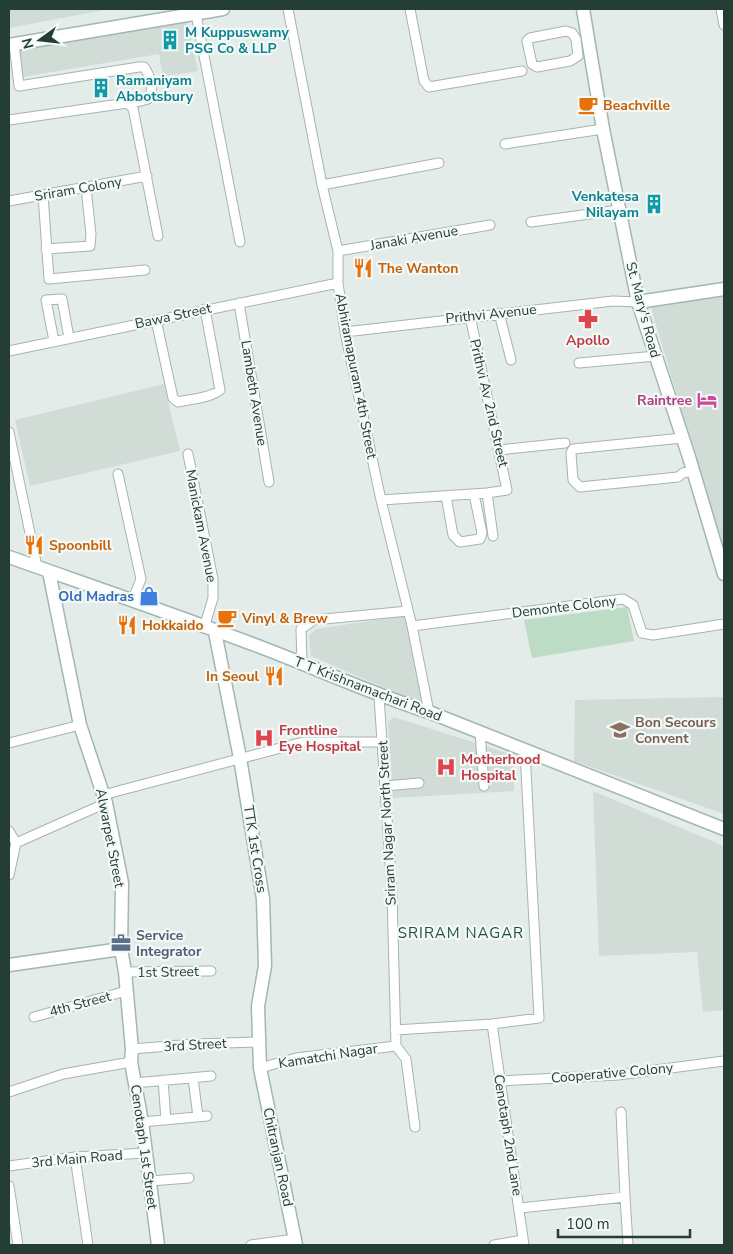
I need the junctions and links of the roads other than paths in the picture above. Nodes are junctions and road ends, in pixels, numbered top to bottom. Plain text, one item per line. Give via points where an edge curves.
1 (223, 9) edge
2 (288, 9) edge
3 (410, 9) edge
4 (583, 9) edge
5 (721, 9) edge
6 (195, 11) edge
7 (724, 24) edge
8 (582, 39) junction
9 (11, 44) edge
10 (585, 54) junction
11 (522, 70) dead end
12 (127, 103) junction
13 (9, 120) edge
14 (603, 129) junction
15 (505, 144) dead end
16 (439, 163) dead end
17 (147, 176) junction
18 (322, 185) junction
19 (86, 188) junction
20 (43, 195) junction
21 (9, 201) edge
22 (619, 210) junction
23 (531, 222) dead end
24 (490, 224) dead end
25 (158, 236) dead end
26 (240, 242) dead end
27 (46, 249) junction
28 (338, 250) junction
29 (144, 270) dead end
30 (338, 282) junction
31 (724, 289) edge
32 (638, 302) junction
33 (239, 303) junction
34 (204, 309) junction
35 (499, 313) junction
36 (470, 316) junction
37 (156, 320) junction
38 (345, 332) junction
39 (69, 338) junction
40 (54, 341) junction
41 (9, 351) edge
42 (656, 356) junction
43 (511, 360) dead end
44 (579, 363) dead end
45 (9, 432) edge
46 (682, 438) junction
47 (564, 442) dead end
48 (499, 450) junction
49 (11, 452) edge
50 (188, 454) dead end
51 (694, 471) junction
52 (118, 474) dead end
53 (269, 482) dead end
54 (480, 493) junction
55 (446, 496) junction
56 (381, 500) junction
57 (491, 538) dead end
58 (9, 557) edge
59 (37, 567) junction
60 (49, 572) junction
61 (724, 574) edge
62 (133, 599) junction
63 (408, 611) junction
64 (724, 624) edge
65 (412, 626) junction
66 (210, 630) junction
67 (302, 664) junction
68 (379, 696) junction
69 (429, 712) junction
70 (80, 725) junction
71 (480, 732) junction
72 (383, 742) junction
73 (9, 743) edge
74 (525, 752) junction
75 (240, 758) junction
76 (419, 783) dead end
77 (385, 786) junction
78 (484, 786) dead end
79 (105, 799) junction
80 (724, 829) edge
81 (9, 831) edge
82 (16, 843) junction
83 (9, 874) edge
84 (121, 950) junction
85 (9, 965) edge
86 (211, 971) dead end
87 (125, 972) junction
88 (126, 991) junction
89 (34, 1017) dead end
90 (492, 1024) junction
91 (395, 1030) junction
92 (259, 1042) junction
93 (396, 1046) junction
94 (131, 1055) junction
95 (724, 1061) edge
96 (260, 1068) junction
97 (211, 1076) dead end
98 (193, 1078) junction
99 (164, 1080) junction
100 (499, 1081) junction
101 (135, 1083) junction
102 (9, 1092) edge
103 (620, 1112) dead end
104 (166, 1120) junction
105 (142, 1122) junction
106 (415, 1127) dead end
107 (146, 1153) junction
108 (75, 1157) junction
109 (9, 1166) edge
110 (189, 1178) dead end
111 (150, 1181) junction
112 (9, 1186) edge
113 (625, 1198) junction
114 (520, 1208) junction
115 (296, 1242) edge
116 (524, 1243) edge
117 (18, 1245) edge
118 (88, 1245) edge
119 (158, 1245) edge
120 (251, 1245) edge
121 (494, 1245) edge
122 (628, 1245) edge

1 - 6 main road
2 - 18 street, Abhiramapuram 4th Street
3 - 11 street via 424,82 429,87
4 - 8 main road, St. Mary's Road
5 - 7 street
6 - 9 main road
6 - 26 street
8 - 10 main road, St. Mary's Road
8 - 10 street via 566,31 527,41 532,64 537,67 570,61
9 - 12 street via 18,82 22,86 144,67 151,96
10 - 14 main road, St. Mary's Road
12 - 13 street
12 - 17 street via 133,108
14 - 15 street
14 - 22 main road, St. Mary's Road
16 - 18 street
17 - 19 street, Sriram Colony
17 - 25 street
18 - 28 street, Abhiramapuram 4th Street
19 - 20 street, Sriram Colony
19 - 27 street via 90,246
20 - 21 street, Sriram Colony
20 - 27 street
22 - 23 street
22 - 32 main road, St. Mary's Road
24 - 28 street, Janaki Avenue
27 - 29 street via 49,279
28 - 30 street, Abhiramapuram 4th Street
30 - 33 street, Bawa Street
30 - 38 street, Abhiramapuram 4th Street
31 - 32 main road
32 - 35 street, Prithvi Avenue via 613,301
32 - 42 main road, St. Mary's Road
33 - 34 street, Bawa Street
33 - 53 street, Lambeth Avenue
34 - 37 street, Bawa Street
34 - 37 street via 221,386 219,392 206,396 174,400
35 - 36 street, Prithvi Avenue
35 - 43 street
36 - 38 street, Prithvi Avenue
36 - 48 street, Prithvi Av 2nd Street
37 - 39 street, Bawa Street
38 - 56 street, Abhiramapuram 4th Street
39 - 40 street, Bawa Street
39 - 40 street via 62,299 50,298 46,300
40 - 41 street, Bawa Street
42 - 44 street
42 - 46 main road, St. Mary's Road
45 - 49 street
46 - 51 main road, St. Mary's Road
46 - 51 street via 573,449 573,480 580,487 678,477
47 - 48 street
48 - 54 street, Prithvi Av 2nd Street via 507,490
49 - 59 street
50 - 66 street, Manickam Avenue via 213,579
51 - 61 main road, St. Mary's Road
52 - 62 street via 141,579
54 - 55 street
54 - 55 street via 480,539 460,542 453,534
54 - 57 street
55 - 56 street
56 - 63 street, Abhiramapuram 4th Street
58 - 59 main road, T T Krishnamachari Road
59 - 60 main road, T T Krishnamachari Road
60 - 62 main road, T T Krishnamachari Road
60 - 70 main road, Alwarpet Street
62 - 66 main road, T T Krishnamachari Road
63 - 65 street, Abhiramapuram 4th Street
63 - 67 street via 314,620 301,629
64 - 65 street, Demonte Colony via 653,635 642,632 633,605 624,599
65 - 69 street, Abhiramapuram 4th Street
66 - 67 main road, T T Krishnamachari Road
66 - 75 main road, TTK 1st Cross
67 - 68 main road, T T Krishnamachari Road
68 - 69 main road, T T Krishnamachari Road
68 - 72 street, Sriram Nagar North Street
69 - 71 main road, T T Krishnamachari Road
70 - 73 street
70 - 79 main road, Alwarpet Street
71 - 74 main road, T T Krishnamachari Road
71 - 78 street
72 - 75 street via 303,742
72 - 77 street, Sriram Nagar North Street
74 - 80 main road, T T Krishnamachari Road
74 - 90 street via 540,1018
75 - 79 street
75 - 92 main road, TTK 1st Cross via 263,899 265,966 258,1006
76 - 77 street
77 - 91 street, Sriram Nagar North Street via 392,894
79 - 82 street
79 - 84 main road, Alwarpet Street via 122,883
81 - 82 street
82 - 83 street
84 - 85 main road
84 - 87 main road, Alwarpet Street
86 - 87 street, 1st Street
87 - 88 main road, Alwarpet Street
88 - 89 street, 4th Street
88 - 94 main road, Alwarpet Street
90 - 91 street
90 - 100 street, Cenotaph 2nd Lane
91 - 93 street, Sriram Nagar North Street
92 - 94 street, 3rd Street via 194,1044
92 - 96 main road, TTK 1st Cross
93 - 96 street, Kamatchi Nagar via 296,1058
93 - 106 street, Sriram Nagar North Street via 406,1059
94 - 101 main road, Cenotaph 1st Street
94 - 102 street, 3rd Street
95 - 100 street, Cooperative Colony via 618,1075
96 - 115 main road, Chitranjan Road
97 - 98 street
98 - 99 street
98 - 104 street via 202,1117
99 - 101 street
99 - 104 street
100 - 114 street, Cenotaph 2nd Lane
101 - 105 main road, Cenotaph 1st Street
103 - 113 street
104 - 105 street
105 - 107 main road, Cenotaph 1st Street
107 - 108 street, 3rd Main Road
107 - 111 main road, Cenotaph 1st Street
108 - 109 street, 3rd Main Road
108 - 118 street
110 - 111 street
111 - 119 main road, Cenotaph 1st Street
112 - 117 street
113 - 114 street
113 - 122 street
114 - 116 street, Cenotaph 2nd Lane
115 - 120 street
116 - 121 street

